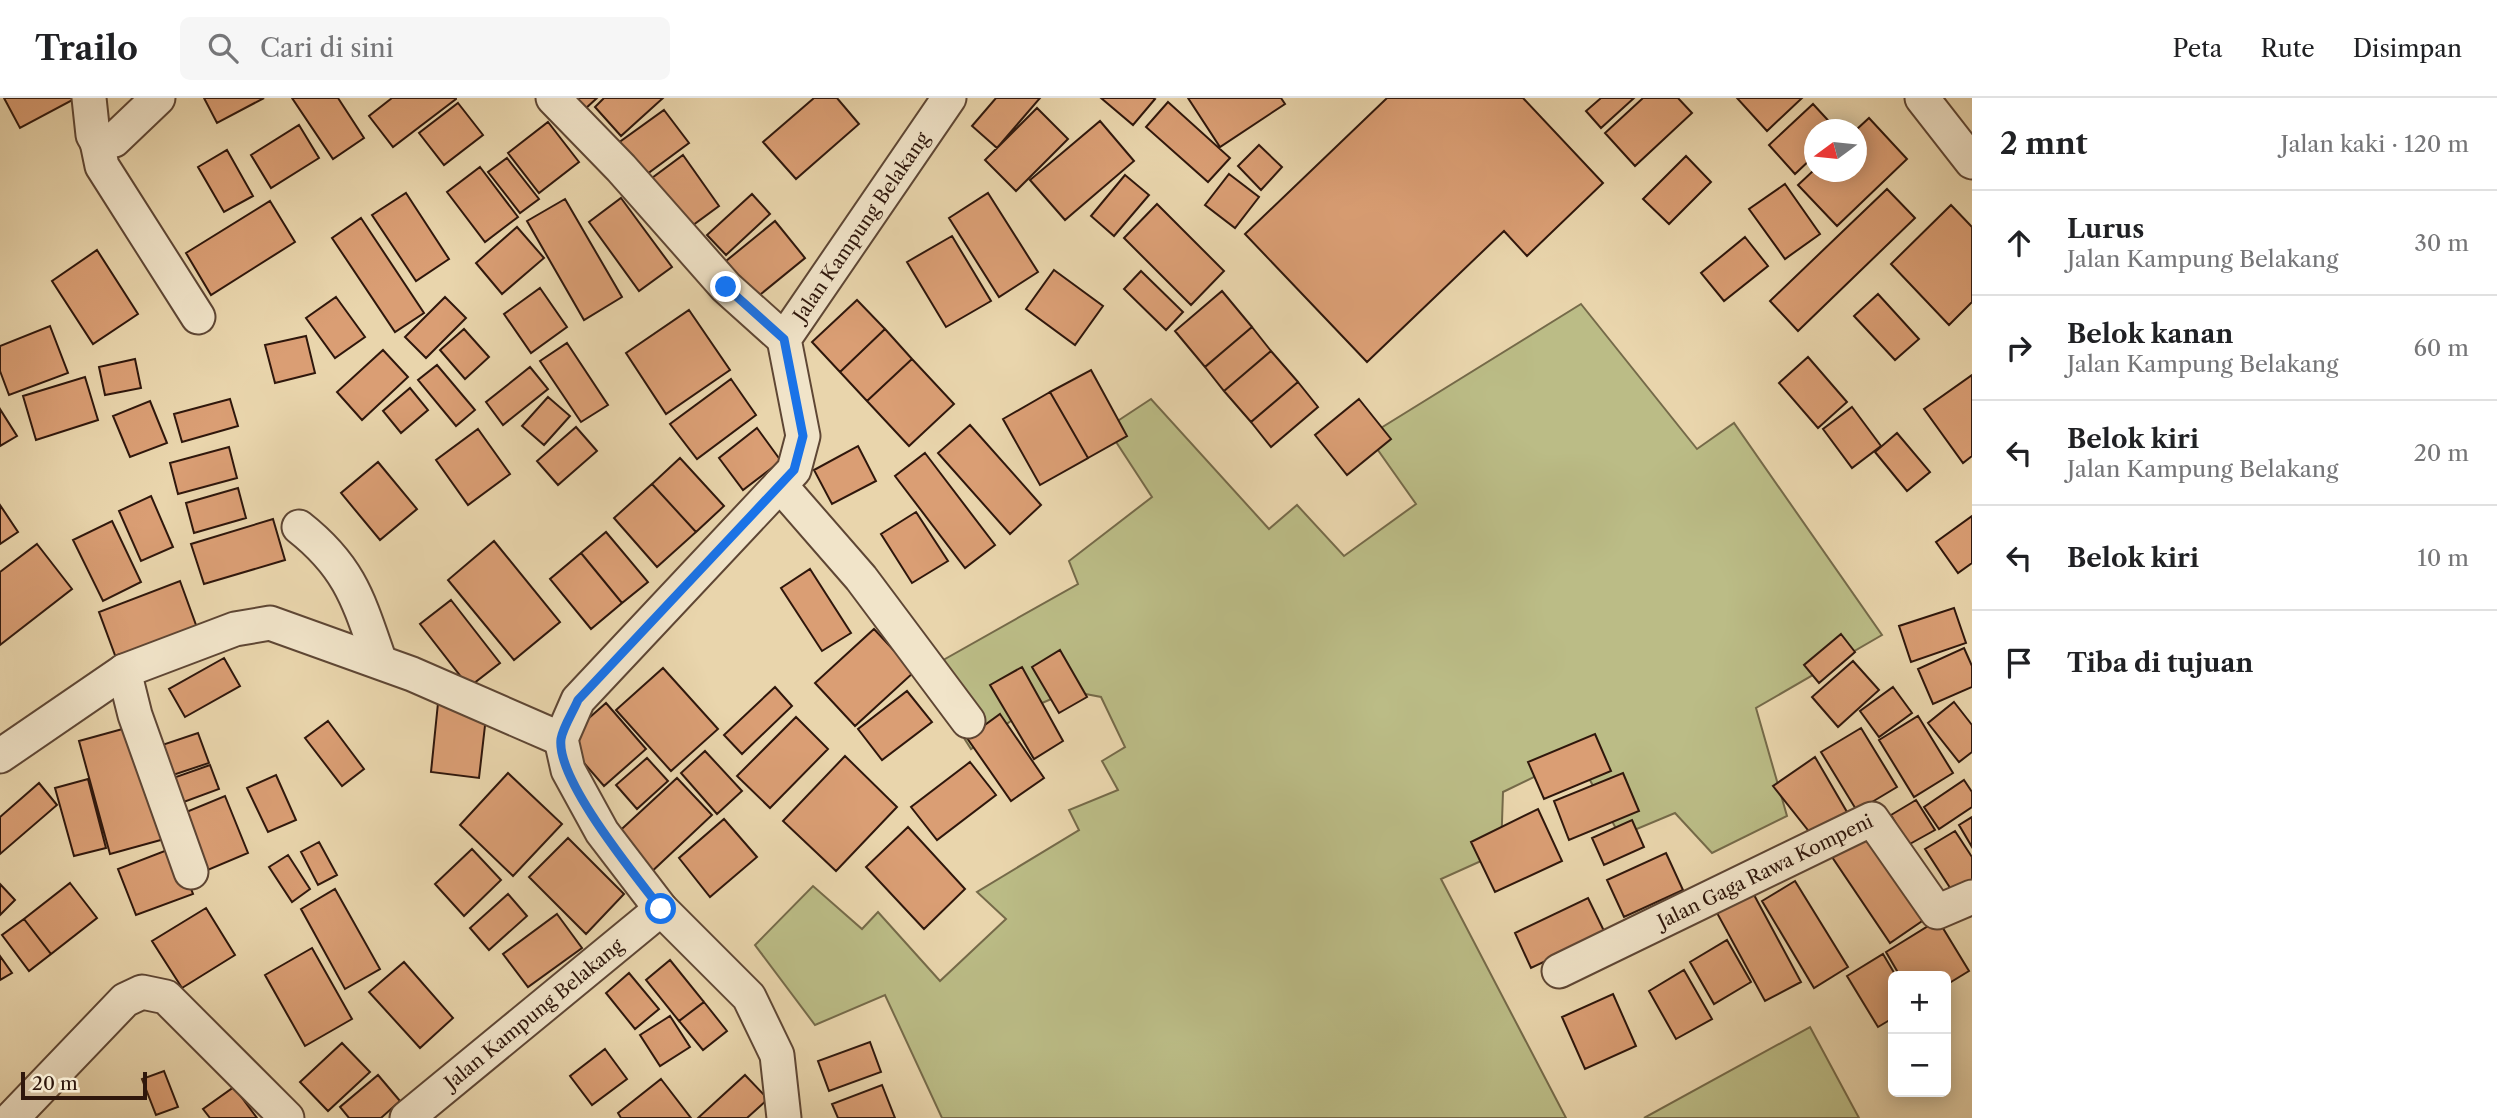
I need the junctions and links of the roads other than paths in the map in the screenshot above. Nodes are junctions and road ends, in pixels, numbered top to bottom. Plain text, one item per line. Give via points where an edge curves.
1 (89, 98) edge
2 (158, 98) edge
3 (553, 98) edge
4 (949, 98) edge
5 (1922, 98) edge
6 (97, 142) junction
7 (1972, 162) edge
8 (198, 317) dead end
9 (784, 339) junction
10 (780, 485) junction
11 (299, 527) dead end
12 (380, 662) junction
13 (124, 671) junction
14 (968, 721) dead end
15 (561, 738) junction
16 (0, 756) edge
17 (191, 872) dead end
18 (1972, 897) edge
19 (661, 909) junction
20 (1559, 971) dead end
21 (12, 1118) edge
22 (287, 1118) edge
23 (407, 1118) edge
24 (784, 1118) edge

1 - 6 street
2 - 6 street via 114,140
3 - 9 street via 726,287
4 - 9 street, Jalan Kampung Belakang
5 - 7 street
6 - 8 street via 102,166
9 - 10 street, Jalan Kampung Belakang via 803,436 794,470
10 - 14 street via 860,578
10 - 15 street, Jalan Kampung Belakang via 578,700
11 - 12 street via 327,549 345,572
12 - 13 street via 270,623 234,629
12 - 15 street
13 - 16 street
13 - 17 street
15 - 19 street via 568,770 602,832
18 - 20 street, Jalan Gaga Rawa Kompeni via 1937,912 1872,819
19 - 23 street, Jalan Kampung Belakang
19 - 24 street via 749,997 777,1055
21 - 22 street via 125,1000 142,992 166,997

